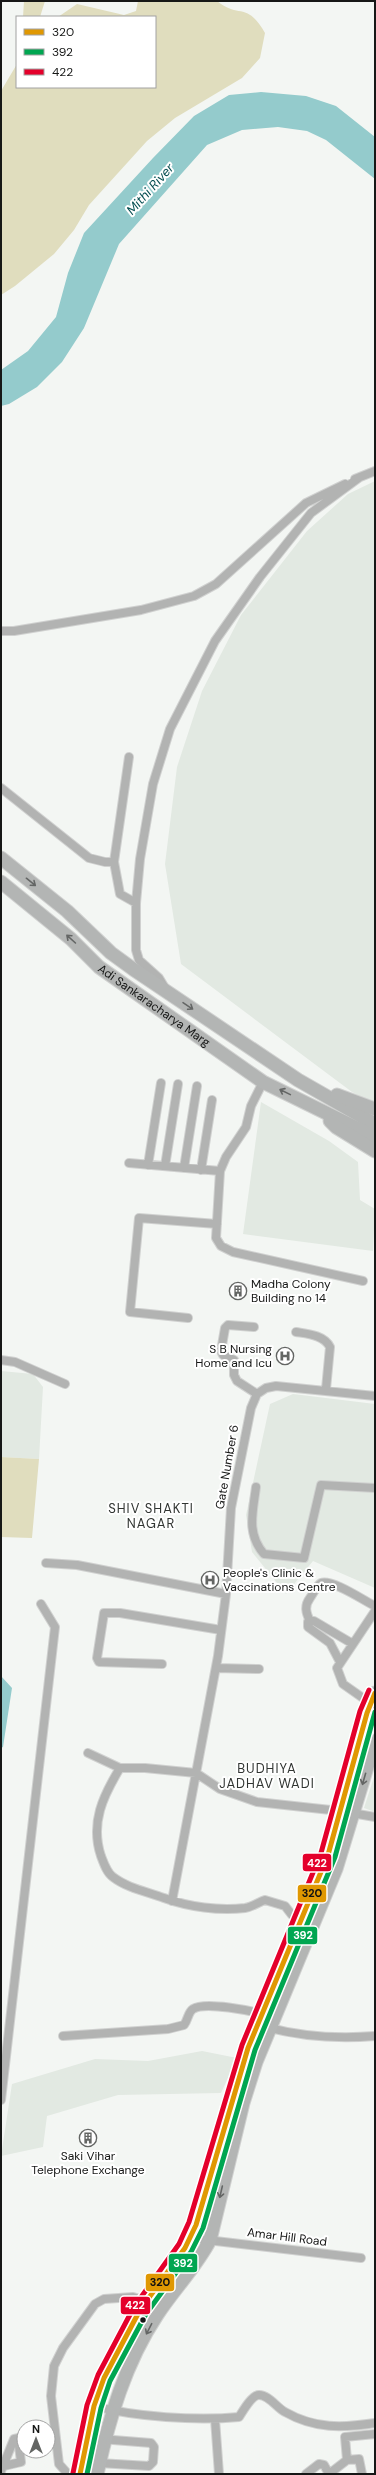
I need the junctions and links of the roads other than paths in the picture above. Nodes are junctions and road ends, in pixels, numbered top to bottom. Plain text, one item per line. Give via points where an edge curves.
1 (375, 471) edge
2 (360, 477) junction
3 (1, 630) edge
4 (129, 757) dead end
5 (1, 788) edge
6 (1, 858) edge
7 (114, 862) junction
8 (1, 882) edge
9 (136, 903) junction
10 (168, 992) junction
11 (298, 1080) junction
12 (161, 1082) dead end
13 (263, 1082) junction
14 (178, 1084) dead end
15 (197, 1086) dead end
16 (212, 1100) dead end
17 (320, 1109) junction
18 (375, 1109) edge
19 (357, 1121) junction
20 (375, 1124) edge
21 (375, 1137) edge
22 (375, 1151) edge
23 (129, 1163) dead end
24 (148, 1165) junction
25 (165, 1166) junction
26 (184, 1168) junction
27 (201, 1170) junction
28 (220, 1171) junction
29 (217, 1224) junction
30 (363, 1281) dead end
31 (188, 1318) dead end
32 (254, 1327) dead end
33 (296, 1332) dead end
34 (1, 1360) edge
35 (65, 1384) dead end
36 (326, 1389) junction
37 (257, 1394) junction
38 (375, 1396) edge
39 (256, 1487) dead end
40 (375, 1488) edge
41 (46, 1563) dead end
42 (226, 1594) junction
43 (41, 1604) dead end
44 (375, 1606) edge
45 (375, 1611) edge
46 (310, 1621) junction
47 (221, 1630) junction
48 (352, 1644) junction
49 (340, 1662) junction
50 (162, 1664) dead end
51 (216, 1668) junction
52 (259, 1669) dead end
53 (373, 1698) edge
54 (375, 1741) edge
55 (88, 1753) dead end
56 (120, 1768) junction
57 (196, 1773) junction
58 (340, 1810) junction
59 (354, 1814) junction
60 (375, 1817) edge
61 (172, 1901) junction
62 (307, 1922) junction
63 (266, 2021) junction
64 (375, 2029) edge
65 (63, 2036) dead end
66 (375, 2036) edge
67 (360, 2037) junction
68 (1, 2100) edge
69 (190, 2238) junction
70 (210, 2240) junction
71 (178, 2258) junction
72 (361, 2258) dead end
73 (192, 2267) junction
74 (146, 2301) junction
75 (158, 2312) junction
76 (94, 2406) junction
77 (113, 2411) junction
78 (52, 2419) edge
79 (215, 2419) junction
80 (375, 2422) edge
81 (375, 2434) edge
82 (16, 2438) edge
83 (88, 2438) junction
84 (107, 2440) junction
85 (56, 2450) edge
86 (21, 2459) edge
87 (347, 2460) junction
88 (101, 2467) edge
89 (2, 2469) edge
90 (68, 2474) edge
91 (80, 2474) edge
92 (220, 2474) edge
93 (306, 2474) edge
94 (329, 2474) edge
95 (362, 2474) edge

1 - 2 street
2 - 3 street via 306,503 216,584 194,596 141,610
2 - 9 street via 311,513 260,577 215,641 193,681 170,729 153,784 140,859
4 - 7 street
5 - 7 street via 89,858
6 -> 10 main road, Adi Sankaracharya Marg via 68,911 111,953
7 - 9 street via 120,894
13 -> 8 main road, Adi Sankaracharya Marg via 98,967 71,939
9 - 10 street via 136,950 139,960 159,978
10 -> 11 main road, Adi Sankaracharya Marg
11 - 18 main road
11 - 19 main road
12 - 24 street
17 -> 13 main road, Adi Sankaracharya Marg
13 - 28 street via 251,1106 246,1127
14 - 25 street
15 - 26 street
16 - 27 street
17 - 19 main road, Adi Sankaracharya Marg
17 - 22 main road via 336,1127
19 - 20 main road
19 - 21 main road
23 - 24 street
24 - 25 street
25 - 26 street
26 - 27 street
27 - 28 street
28 - 29 street
29 - 30 street via 218,1242 233,1252
29 - 31 street via 139,1218 130,1312
32 - 37 street via 228,1325 225,1328 221,1351 223,1355 234,1360 234,1375 237,1381
33 - 36 street via 315,1335 328,1343 330,1347
34 - 35 street via 15,1362
36 - 37 street via 276,1386 266,1388
36 - 38 street
37 - 42 street, Gate Number 6 via 251,1408 230,1508
39 - 40 street via 252,1532 257,1546 264,1554 304,1558 321,1485
41 - 42 street via 77,1565
42 - 47 street, Gate Number 6
43 - 68 street via 55,1627
44 - 46 street via 335,1585 323,1583 308,1600 306,1613
45 - 48 street
46 - 48 street
46 - 49 street via 308,1627 330,1643
47 - 50 street via 120,1613 104,1613 97,1658 99,1662
47 - 51 street, Gate Number 6
48 - 49 street
49 - 53 street via 337,1668 343,1684
51 - 52 street
51 - 57 street, Gate Number 6
53 - 58 main road
54 -> 59 main road
55 - 56 street
56 - 57 street
56 - 61 street via 106,1790 98,1810 98,1846 104,1865 111,1876 120,1882
57 - 58 street via 234,1796 282,1806
57 - 61 street, Gate Number 6
58 - 59 street
58 - 62 main road
59 - 60 street
59 - 62 main road via 336,1869
61 - 62 street via 204,1907 247,1908 265,1900 285,1906
62 - 63 main road
63 - 65 street via 217,2006 196,2007 190,2012 184,2025 168,2029
63 - 67 street via 307,2036
63 - 69 main road via 240,2074
63 -> 70 main road
64 - 67 street
66 - 67 street
69 - 70 street, Amar Hill Road
69 - 71 main road
70 - 72 street, Amar Hill Road
70 - 73 main road
71 - 73 main road
71 - 74 main road
73 - 75 main road
74 - 75 street
74 - 76 main road via 104,2378
74 - 78 street via 133,2297 104,2299 95,2304 63,2348 54,2366 51,2388
75 -> 77 main road via 124,2378
76 - 77 street
76 - 83 main road
77 - 79 street
77 - 84 main road
79 - 80 street via 239,2417 255,2396 260,2395 284,2412 313,2425 349,2426
79 - 92 street
81 - 87 street via 345,2437
82 - 89 street via 10,2445
83 - 84 street
83 - 91 main road
84 - 88 main road
84 - 88 street via 151,2443 154,2447 153,2462 148,2466
85 - 90 street via 59,2464
86 - 89 street via 21,2462
87 - 94 street
87 - 95 street via 359,2459
93 - 94 street via 319,2464 324,2465

